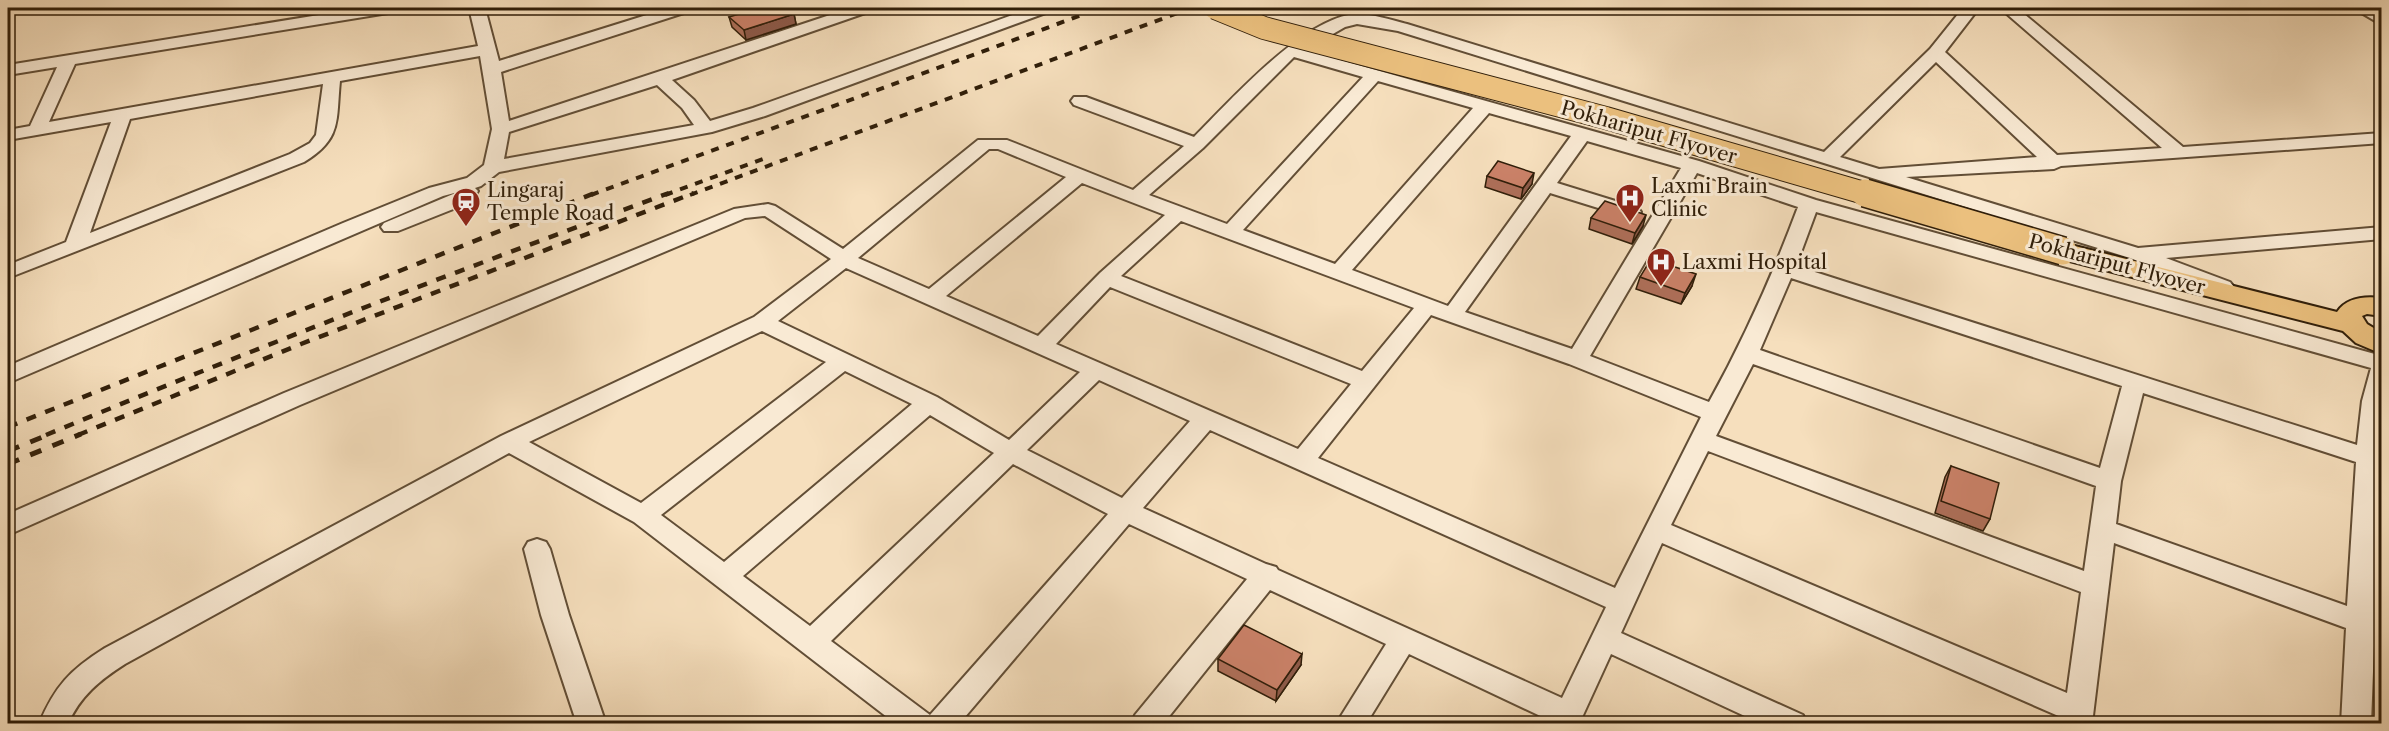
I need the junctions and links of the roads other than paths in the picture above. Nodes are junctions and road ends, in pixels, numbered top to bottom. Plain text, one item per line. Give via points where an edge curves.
1 (342, 8) edge
2 (388, 8) edge
3 (477, 8) edge
4 (684, 8) edge
5 (865, 8) edge
6 (1045, 8) edge
7 (1215, 8) edge
8 (1971, 8) edge
9 (2008, 8) edge
10 (2363, 9) edge
11 (2382, 11) edge
12 (2382, 20) edge
13 (486, 50) junction
14 (1291, 51) junction
15 (1935, 53) junction
16 (68, 61) junction
17 (8, 63) edge
18 (492, 69) junction
19 (8, 70) edge
20 (1374, 75) junction
21 (332, 78) junction
22 (660, 78) junction
23 (1080, 101) dead end
24 (1485, 105) junction
25 (122, 115) junction
26 (706, 128) junction
27 (501, 129) junction
28 (37, 130) junction
29 (1583, 133) junction
30 (8, 135) edge
31 (2382, 138) edge
32 (1197, 144) junction
33 (2179, 153) junction
34 (1827, 159) junction
35 (2055, 163) junction
36 (1692, 165) junction
37 (493, 167) junction
38 (1871, 174) junction
39 (1079, 176) junction
40 (474, 182) junction
41 (1546, 186) junction
42 (1136, 197) junction
43 (1809, 204) junction
44 (1178, 213) junction
45 (1658, 221) junction
46 (1231, 232) junction
47 (2382, 233) edge
48 (75, 246) junction
49 (2137, 254) junction
50 (844, 259) junction
51 (1785, 269) junction
52 (8, 272) edge
53 (1338, 273) junction
54 (1107, 278) junction
55 (932, 297) junction
56 (2258, 300) junction
57 (1427, 306) junction
58 (2382, 307) edge
59 (1452, 315) junction
60 (762, 322) junction
61 (2351, 324) junction
62 (2382, 345) edge
63 (1041, 346) junction
64 (1748, 354) junction
65 (1577, 359) junction
66 (843, 361) junction
67 (2382, 364) edge
68 (2382, 368) edge
69 (1096, 370) junction
70 (8, 375) edge
71 (1365, 381) junction
72 (2134, 382) junction
73 (8, 391) edge
74 (929, 403) junction
75 (1714, 413) junction
76 (1206, 418) junction
77 (1702, 440) junction
78 (509, 442) junction
79 (1009, 451) junction
80 (2368, 457) junction
81 (1302, 461) junction
82 (2109, 480) junction
83 (1125, 511) junction
84 (643, 515) junction
85 (8, 525) edge
86 (1656, 529) junction
87 (2102, 529) junction
88 (537, 549) dead end
89 (1268, 574) junction
90 (726, 576) junction
91 (2095, 586) junction
92 (1621, 602) junction
93 (2359, 622) junction
94 (1604, 638) junction
95 (1403, 640) junction
96 (811, 644) junction
97 (2078, 718) edge
98 (1566, 719) edge
99 (53, 723) edge
100 (592, 723) edge
101 (919, 723) edge
102 (940, 723) edge
103 (1145, 723) edge
104 (1350, 723) edge
105 (1793, 723) edge
106 (2356, 723) edge

1 - 17 street
2 - 16 street
3 - 13 street
4 - 18 street
5 - 22 street
6 - 26 street
7 - 56 main road, Pokhariput Flyover, bridge via 1264,28 1606,118 2063,251
8 - 15 street
9 - 33 street
10 - 11 street
10 - 12 street
13 - 18 street
13 - 21 street
14 - 20 street
14 - 32 street
14 - 34 street via 1340,23 1372,20
15 - 34 street
15 - 35 street
16 - 19 street
16 - 28 street
18 - 27 street
20 - 24 street
20 - 46 street
21 - 25 street
21 - 48 street via 325,135 316,147
22 - 26 street
22 - 27 street
23 - 32 street
24 - 29 street
24 - 53 street
25 - 28 street
25 - 48 street
26 - 37 street
27 - 37 street
28 - 30 street
29 - 36 street
29 - 41 street
31 - 33 street
32 - 42 street
33 - 35 street
34 - 38 street
35 - 38 street
36 - 43 street
36 - 45 street
37 - 40 street
38 - 49 street
39 - 42 street
39 - 50 street via 1001,144 984,144
39 - 55 street
40 - 70 street via 436,192
40 - 73 street via 464,198
41 - 45 street
41 - 59 street
42 - 44 street
43 - 51 street
43 - 67 street
44 - 46 street
44 - 54 street
45 - 65 street
46 - 53 street
47 - 49 street
48 - 52 street
49 - 56 street
50 - 55 street
50 - 60 street
50 - 85 street via 768,210 741,213 292,399
51 - 64 street
51 - 72 street
53 - 57 street
54 - 63 street
54 - 71 street
55 - 63 street
56 - 61 main road, Pokhariput Flyover
57 - 59 street
57 - 71 street
58 - 61 main road via 2350,310
59 - 65 street
60 - 66 street
60 - 78 street
61 - 62 main road
63 - 69 street
64 - 75 street
64 - 82 street
65 - 75 street
66 - 74 street
66 - 84 street
68 - 80 street via 2376,386
69 - 76 street
69 - 79 street
71 - 81 street
72 - 80 street
72 - 82 street
74 - 79 street
74 - 90 street
75 - 77 street
76 - 81 street
76 - 83 street
77 - 86 street
77 - 91 street
78 - 84 street
78 - 99 street via 107,661 82,677 62,701
79 - 83 street
79 - 96 street
80 - 93 street
81 - 92 street
82 - 87 street
83 - 89 street
83 - 102 street
84 - 90 street
86 - 92 street
86 - 97 street
87 - 91 street
87 - 93 street
88 - 100 street
89 - 95 street
89 - 103 street
90 - 96 street
91 - 97 street
92 - 94 street
93 - 106 street
94 - 98 street
94 - 105 street
95 - 98 street
95 - 104 street
96 - 101 street

